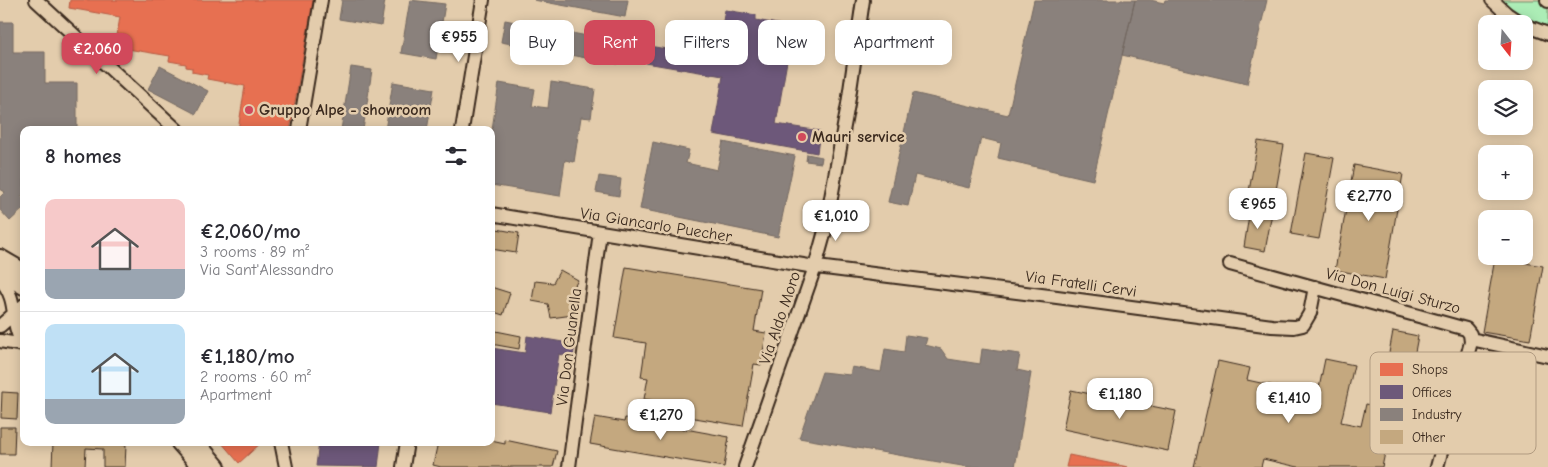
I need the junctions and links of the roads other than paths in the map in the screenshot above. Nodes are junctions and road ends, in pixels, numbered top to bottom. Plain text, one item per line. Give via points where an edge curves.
1 (36, 0) edge
2 (321, 0) edge
3 (482, 0) edge
4 (863, 0) edge
5 (1492, 0) edge
6 (1509, 15) edge
7 (1533, 28) edge
8 (1548, 34) edge
9 (173, 126) edge
10 (300, 126) edge
11 (463, 126) edge
12 (495, 215) edge
13 (600, 232) junction
14 (0, 258) edge
15 (1230, 264) dead end
16 (815, 267) junction
17 (20, 270) edge
18 (0, 272) edge
19 (0, 278) edge
20 (20, 284) edge
21 (1315, 287) junction
22 (19, 309) edge
23 (0, 326) edge
24 (20, 339) edge
25 (1471, 339) junction
26 (0, 341) edge
27 (20, 344) edge
28 (1468, 352) edge
29 (1530, 352) edge
30 (183, 446) edge
31 (199, 446) edge
32 (282, 446) edge
33 (406, 446) edge
34 (1440, 454) edge
35 (201, 467) edge
36 (217, 467) edge
37 (286, 467) edge
38 (403, 467) edge
39 (569, 467) edge
40 (745, 467) edge
41 (1437, 467) edge

1 - 9 street
2 - 10 street
3 - 11 street
4 - 16 street, Via Aldo Moro via 831,202
5 - 6 street
7 - 8 street
12 - 13 street, Via Giancarlo Puecher
13 - 16 street, Via Giancarlo Puecher
13 - 39 street, Via Don Guanella
14 - 17 main road
15 - 21 street, Via Don Luigi Sturzo
16 - 21 street, Via Fratelli Cervi via 1290,327 1301,326 1307,320
16 - 40 street, Via Aldo Moro
18 - 20 main road
19 - 22 street
21 - 25 street, Via Don Luigi Sturzo via 1463,327
22 - 23 street
22 - 24 street
25 - 28 street
25 - 29 street
26 - 27 street
30 - 35 main road
31 - 36 main road
32 - 37 street
33 - 38 street
34 - 41 street

